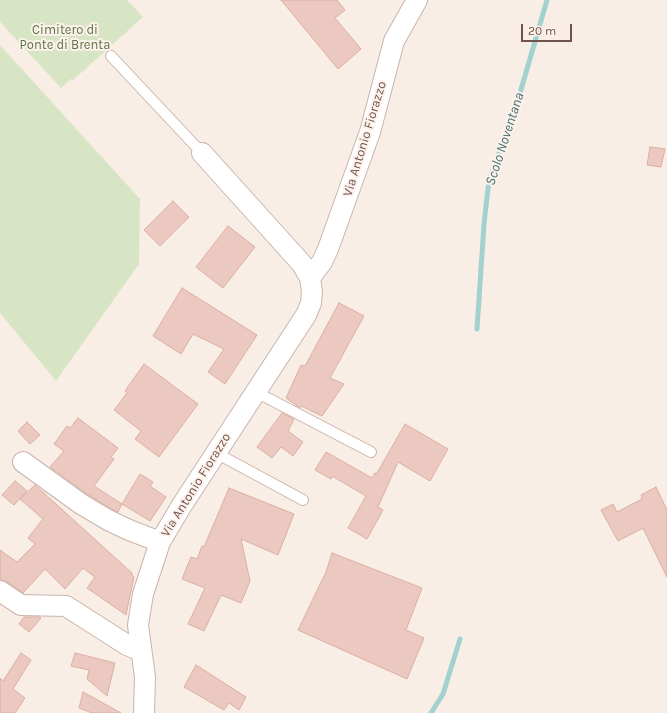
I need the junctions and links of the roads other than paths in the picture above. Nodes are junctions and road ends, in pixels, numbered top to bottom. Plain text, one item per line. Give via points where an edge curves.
1 (417, 0) edge
2 (111, 56) dead end
3 (202, 153) joint
4 (310, 278) junction
5 (256, 392) junction
6 (371, 452) dead end
7 (216, 453) junction
8 (23, 462) dead end
9 (303, 500) dead end
10 (160, 542) junction
11 (0, 591) edge
12 (140, 648) junction
13 (144, 713) edge

1 - 4 street, Via Antonio Fiorazzo via 394,41 370,132 328,249
2 - 3 lane, Via Antonio Fiorazzo
3 - 4 street, Via Antonio Fiorazzo via 302,264
4 - 5 street, Via Antonio Fiorazzo via 311,303 306,315
5 - 6 lane
5 - 7 street, Via Antonio Fiorazzo
7 - 9 lane
7 - 10 street, Via Antonio Fiorazzo
8 - 10 street via 101,516
10 - 12 street, Via Antonio Fiorazzo via 143,594 138,625
11 - 12 street via 21,605 66,606 127,645
12 - 13 street, Via Antonio Fiorazzo via 145,677

